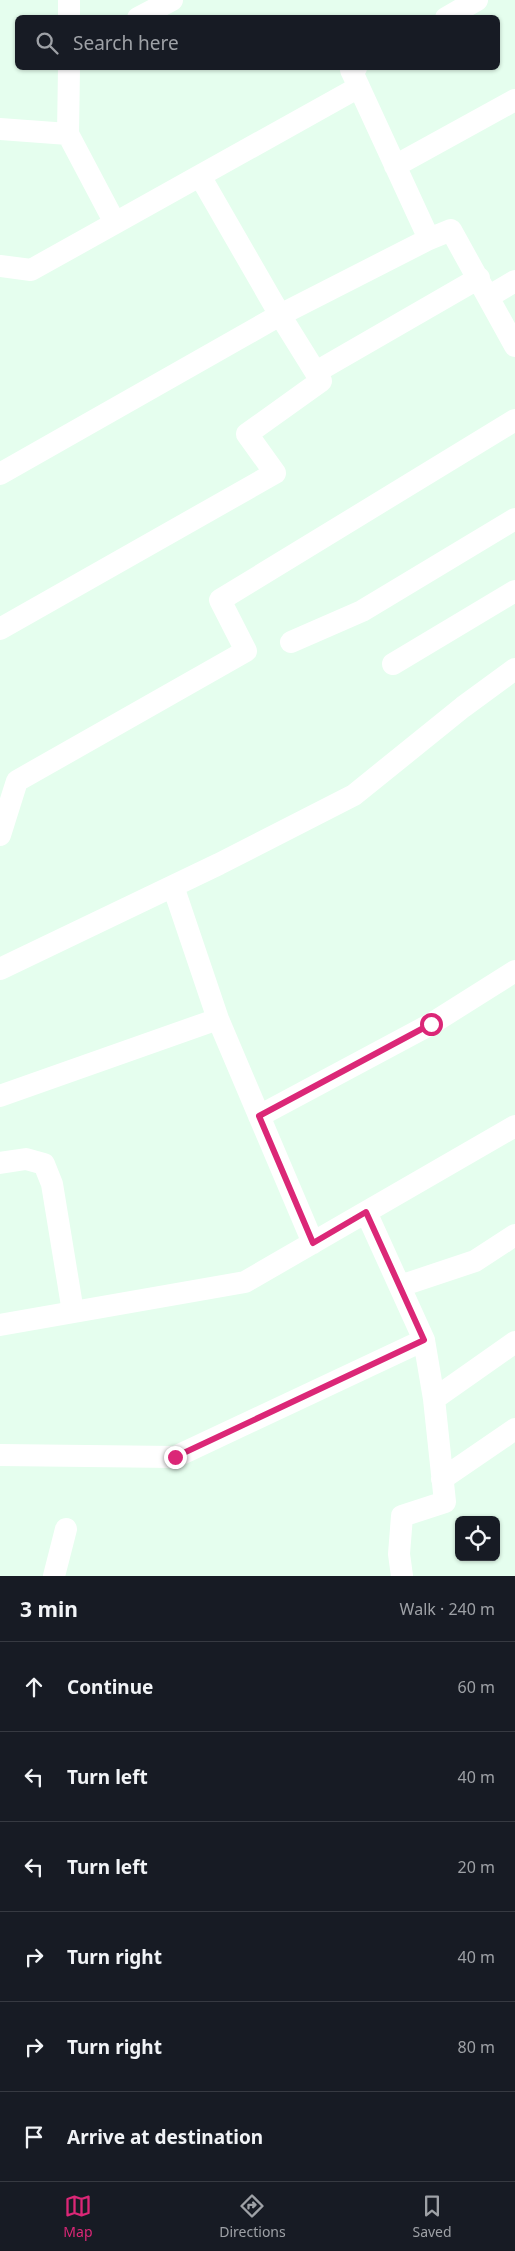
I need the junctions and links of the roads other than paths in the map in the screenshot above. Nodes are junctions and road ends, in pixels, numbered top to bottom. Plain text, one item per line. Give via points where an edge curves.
1 (69, 0) edge
2 (172, 0) edge
3 (478, 0) edge
4 (69, 15) edge
5 (144, 15) edge
6 (451, 15) edge
7 (69, 70) edge
8 (357, 77) edge
9 (515, 100) edge
10 (0, 129) edge
11 (68, 134) junction
12 (395, 166) junction
13 (200, 176) junction
14 (115, 223) junction
15 (429, 239) junction
16 (0, 266) edge
17 (515, 281) edge
18 (483, 287) junction
19 (280, 315) junction
20 (515, 346) edge
21 (316, 372) junction
22 (515, 420) edge
23 (0, 474) edge
24 (515, 519) edge
25 (515, 591) edge
26 (0, 629) edge
27 (291, 642) dead end
28 (393, 664) dead end
29 (515, 669) edge
30 (0, 835) edge
31 (174, 886) junction
32 (0, 969) edge
33 (515, 970) edge
34 (218, 1019) junction
35 (0, 1096) edge
36 (259, 1116) junction
37 (515, 1126) edge
38 (0, 1163) edge
39 (366, 1212) junction
40 (515, 1234) edge
41 (313, 1243) junction
42 (400, 1286) junction
43 (73, 1312) junction
44 (0, 1325) edge
45 (424, 1340) junction
46 (515, 1342) edge
47 (434, 1399) junction
48 (515, 1429) edge
49 (0, 1455) edge
50 (442, 1479) junction
51 (66, 1529) dead end
52 (54, 1576) edge
53 (402, 1576) edge

1 - 4 street
2 - 5 street
3 - 6 street
7 - 11 street
8 - 12 street
8 - 13 street
9 - 12 street
10 - 11 street
11 - 14 street
12 - 15 street
13 - 14 street
13 - 19 street
14 - 16 street via 31,270
15 - 18 street via 451,230
15 - 19 street
17 - 18 street
18 - 20 street
18 - 21 street
19 - 21 street
19 - 23 street
21 - 26 street via 322,381 247,434 275,473
22 - 30 street via 220,600 246,652 17,781
24 - 27 street via 362,611
25 - 28 street
29 - 31 street via 354,795
31 - 32 street
31 - 34 street
33 - 36 street via 431,1024
34 - 35 street
34 - 36 street
36 - 41 street
37 - 39 street
38 - 43 street via 26,1158 44,1164 52,1184
39 - 41 street
39 - 42 street
40 - 42 street via 475,1261
41 - 43 street via 244,1282
42 - 45 street
43 - 44 street
45 - 47 street
45 - 49 street via 175,1457
46 - 47 street
47 - 50 street
48 - 50 street
50 - 53 street via 445,1502 402,1516
51 - 52 street

